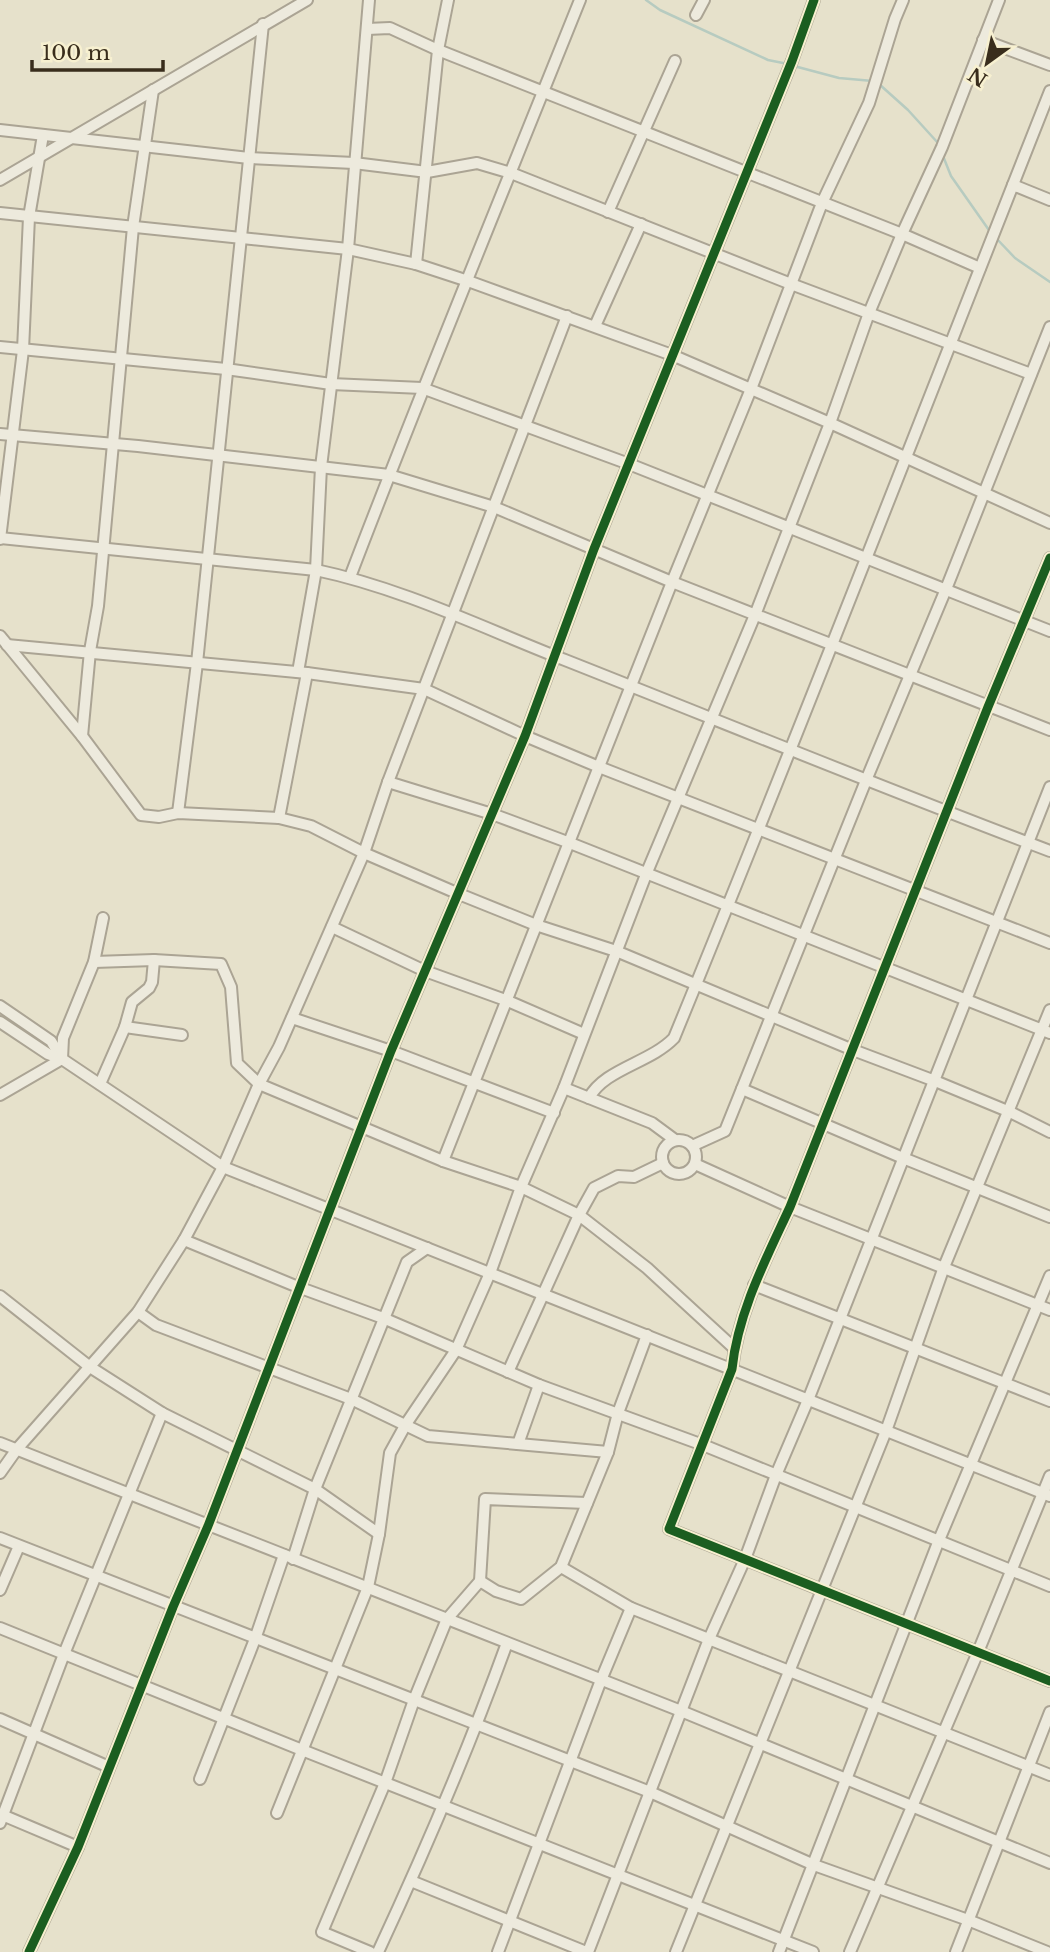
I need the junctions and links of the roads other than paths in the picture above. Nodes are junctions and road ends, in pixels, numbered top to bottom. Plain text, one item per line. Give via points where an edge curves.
1 (307, 0) edge
2 (369, 0) edge
3 (448, 0) edge
4 (580, 0) edge
5 (704, 0) edge
6 (814, 0) edge
7 (903, 0) edge
8 (999, 0) edge
9 (696, 15) dead end
10 (263, 24) junction
11 (367, 29) junction
12 (983, 40) junction
13 (438, 50) junction
14 (675, 61) dead end
15 (1050, 65) edge
16 (153, 90) junction
17 (544, 91) junction
18 (1050, 91) edge
19 (0, 130) edge
20 (643, 130) junction
21 (43, 135) junction
22 (71, 139) junction
23 (145, 145) junction
24 (38, 158) junction
25 (249, 158) junction
26 (354, 163) junction
27 (427, 172) junction
28 (745, 172) junction
29 (511, 173) junction
30 (0, 180) edge
31 (1013, 185) junction
32 (1050, 200) edge
33 (822, 204) junction
34 (608, 212) junction
35 (0, 213) edge
36 (29, 216) junction
37 (641, 223) junction
38 (133, 227) junction
39 (902, 234) junction
40 (242, 238) junction
41 (348, 249) junction
42 (713, 251) junction
43 (416, 264) junction
44 (980, 268) junction
45 (468, 281) junction
46 (791, 284) junction
47 (869, 313) junction
48 (567, 316) junction
49 (594, 327) junction
50 (1050, 327) edge
51 (953, 344) junction
52 (0, 347) edge
53 (23, 350) junction
54 (672, 355) junction
55 (121, 360) junction
56 (226, 369) junction
57 (1031, 374) junction
58 (331, 384) junction
59 (422, 388) junction
60 (751, 389) junction
61 (830, 423) junction
62 (525, 425) junction
63 (6, 435) edge
64 (114, 443) junction
65 (219, 454) junction
66 (907, 457) junction
67 (629, 464) junction
68 (321, 467) junction
69 (389, 475) junction
70 (985, 492) junction
71 (709, 495) junction
72 (494, 507) junction
73 (1050, 523) edge
74 (789, 527) junction
75 (0, 539) edge
76 (104, 549) junction
77 (594, 549) junction
78 (1050, 558) edge
79 (867, 559) junction
80 (208, 560) junction
81 (316, 570) junction
82 (350, 577) junction
83 (672, 582) junction
84 (946, 589) junction
85 (453, 614) junction
86 (755, 615) junction
87 (1024, 620) junction
88 (1050, 631) edge
89 (4, 640) edge
90 (833, 646) junction
91 (90, 651) junction
92 (554, 656) junction
93 (197, 663) junction
94 (302, 672) junction
95 (911, 676) junction
96 (631, 686) junction
97 (424, 689) junction
98 (988, 707) junction
99 (712, 718) junction
100 (1050, 730) edge
101 (82, 736) junction
102 (525, 736) junction
103 (791, 749) junction
104 (599, 767) junction
105 (867, 778) junction
106 (388, 782) junction
107 (1050, 787) edge
108 (678, 797) junction
109 (947, 810) junction
110 (178, 813) junction
111 (492, 814) junction
112 (279, 818) junction
113 (757, 828) junction
114 (1027, 842) junction
115 (570, 843) junction
116 (1050, 851) edge
117 (364, 853) junction
118 (835, 859) junction
119 (647, 872) junction
120 (916, 890) junction
121 (459, 894) junction
122 (727, 905) junction
123 (103, 918) dead end
124 (997, 921) junction
125 (536, 925) junction
126 (332, 927) junction
127 (804, 937) junction
128 (1050, 943) edge
129 (616, 951) junction
130 (154, 960) junction
131 (94, 961) junction
132 (886, 967) junction
133 (425, 971) junction
134 (696, 985) junction
135 (967, 1000) junction
136 (508, 1001) junction
137 (0, 1006) edge
138 (1050, 1010) edge
139 (773, 1016) junction
140 (292, 1018) junction
141 (0, 1022) edge
142 (125, 1027) junction
143 (1046, 1032) edge
144 (584, 1034) junction
145 (182, 1035) dead end
146 (853, 1050) junction
147 (391, 1051) junction
148 (62, 1059) junction
149 (935, 1081) junction
150 (475, 1082) junction
151 (100, 1084) junction
152 (259, 1084) junction
153 (564, 1088) junction
154 (743, 1088) junction
155 (0, 1095) edge
156 (589, 1098) junction
157 (1010, 1112) junction
158 (554, 1113) junction
159 (823, 1124) junction
160 (361, 1126) junction
161 (1050, 1132) edge
162 (675, 1140) junction
163 (692, 1146) junction
164 (903, 1158) junction
165 (443, 1161) junction
166 (663, 1163) junction
167 (695, 1164) junction
168 (223, 1167) junction
169 (521, 1187) junction
170 (978, 1189) junction
171 (790, 1208) junction
172 (329, 1209) junction
173 (579, 1215) junction
174 (1050, 1217) edge
175 (401, 1237) junction
176 (870, 1239) junction
177 (184, 1240) junction
178 (427, 1248) junction
179 (407, 1262) junction
180 (944, 1267) junction
181 (491, 1273) junction
182 (1050, 1276) edge
183 (754, 1285) junction
184 (298, 1287) junction
185 (543, 1294) junction
186 (1, 1296) edge
187 (1037, 1305) junction
188 (0, 1309) edge
189 (1050, 1310) edge
190 (138, 1312) junction
191 (840, 1317) junction
192 (383, 1318) junction
193 (646, 1335) junction
194 (916, 1347) junction
195 (734, 1348) junction
196 (456, 1350) junction
197 (90, 1367) junction
198 (268, 1368) junction
199 (732, 1369) junction
200 (508, 1372) junction
201 (1005, 1382) junction
202 (539, 1385) junction
203 (351, 1399) junction
204 (808, 1400) junction
205 (1050, 1401) edge
206 (162, 1413) junction
207 (618, 1413) junction
208 (406, 1424) junction
209 (886, 1431) junction
210 (0, 1443) edge
211 (518, 1444) junction
212 (704, 1445) junction
213 (17, 1449) junction
214 (238, 1451) junction
215 (608, 1452) junction
216 (970, 1464) junction
217 (0, 1473) edge
218 (776, 1475) junction
219 (1050, 1476) edge
220 (315, 1489) junction
221 (130, 1494) junction
222 (1046, 1494) edge
223 (587, 1503) junction
224 (855, 1508) junction
225 (208, 1526) junction
226 (379, 1534) junction
227 (0, 1538) edge
228 (939, 1540) junction
229 (19, 1546) junction
230 (289, 1557) junction
231 (745, 1559) junction
232 (561, 1567) junction
233 (1011, 1571) junction
234 (96, 1575) junction
235 (480, 1581) junction
236 (368, 1587) junction
237 (1050, 1587) edge
238 (0, 1590) edge
239 (823, 1590) junction
240 (173, 1607) junction
241 (631, 1608) junction
242 (447, 1619) junction
243 (908, 1624) junction
244 (0, 1628) edge
245 (255, 1639) junction
246 (709, 1639) junction
247 (507, 1643) junction
248 (978, 1652) junction
249 (64, 1654) junction
250 (336, 1668) junction
251 (789, 1671) junction
252 (601, 1680) junction
253 (1050, 1681) edge
254 (142, 1685) junction
255 (414, 1700) junction
256 (875, 1705) junction
257 (681, 1711) junction
258 (1050, 1712) edge
259 (0, 1718) edge
260 (223, 1718) junction
261 (477, 1726) junction
262 (34, 1732) junction
263 (944, 1733) junction
264 (759, 1742) junction
265 (302, 1751) junction
266 (571, 1763) junction
267 (1028, 1766) junction
268 (109, 1767) junction
269 (1050, 1775) edge
270 (200, 1779) dead end
271 (847, 1780) junction
272 (385, 1783) junction
273 (650, 1792) junction
274 (441, 1805) junction
275 (912, 1807) junction
276 (277, 1814) dead end
277 (1, 1817) edge
278 (726, 1826) junction
279 (998, 1842) junction
280 (539, 1843) junction
281 (78, 1847) junction
282 (1050, 1863) edge
283 (814, 1865) junction
284 (619, 1875) junction
285 (411, 1881) junction
286 (878, 1887) junction
287 (695, 1905) junction
288 (968, 1920) junction
289 (508, 1921) junction
290 (784, 1941) junction
291 (1049, 1951) edge
292 (29, 1952) edge
293 (370, 1952) edge
294 (378, 1952) edge
295 (498, 1952) edge
296 (587, 1952) edge
297 (676, 1952) edge
298 (779, 1952) edge
299 (813, 1952) edge
300 (850, 1952) edge
301 (956, 1952) edge

1 - 10 street
2 - 11 street
3 - 13 street
4 - 17 street
5 - 9 street
6 - 28 street
7 - 33 street via 869,103
8 - 12 street
10 - 16 street
10 - 25 street
11 - 13 street via 390,29
11 - 26 street
12 - 15 street
12 - 39 street
13 - 17 street
13 - 27 street
14 - 20 street
16 - 22 street
16 - 23 street
17 - 20 street
17 - 29 street
18 - 31 street
19 - 21 street
20 - 28 street
20 - 34 street
21 - 22 street
21 - 24 street
22 - 23 street
22 - 24 street
23 - 25 street
23 - 38 street
24 - 30 street
24 - 36 street
25 - 26 street
25 - 40 street
26 - 27 street
26 - 41 street
27 - 29 street via 477,163
27 - 43 street
28 - 33 street
28 - 42 street
29 - 34 street
29 - 45 street
31 - 32 street
31 - 44 street
33 - 39 street
33 - 46 street
34 - 37 street
35 - 36 street
36 - 38 street
36 - 53 street
37 - 42 street
37 - 49 street
38 - 40 street
38 - 55 street
39 - 44 street
39 - 47 street
40 - 41 street
40 - 56 street
41 - 43 street
41 - 58 street
42 - 46 street
42 - 54 street
43 - 45 street
44 - 51 street
45 - 48 street
45 - 59 street
46 - 47 street
46 - 60 street
47 - 51 street
47 - 61 street
48 - 49 street
48 - 62 street
49 - 54 street
50 - 57 street
51 - 57 street
51 - 66 street
52 - 53 street
53 - 55 street
53 - 63 street
54 - 60 street
54 - 67 street
55 - 56 street
55 - 64 street
56 - 58 street
56 - 65 street
57 - 70 street
58 - 59 street
58 - 68 street
59 - 62 street
59 - 69 street
60 - 61 street
60 - 71 street
61 - 66 street
61 - 74 street
62 - 67 street
62 - 72 street
63 - 64 street
63 - 75 street
64 - 65 street
64 - 76 street
65 - 68 street
65 - 80 street
66 - 70 street
66 - 79 street
67 - 71 street
67 - 77 street
68 - 69 street
68 - 81 street
69 - 72 street
69 - 82 street
70 - 73 street
70 - 84 street
71 - 74 street
71 - 83 street
72 - 77 street
72 - 85 street
74 - 79 street
74 - 86 street
75 - 76 street
76 - 80 street
76 - 91 street
77 - 83 street
77 - 92 street
78 - 87 street
79 - 84 street
79 - 90 street
80 - 81 street
80 - 93 street
81 - 82 street
81 - 94 street
82 - 85 street
83 - 86 street
83 - 96 street
84 - 87 street
84 - 95 street
85 - 92 street
85 - 97 street
86 - 90 street
86 - 99 street
87 - 88 street
87 - 98 street
89 - 91 street
89 - 101 street
90 - 95 street
90 - 103 street
91 - 93 street
91 - 101 street
92 - 96 street
92 - 102 street
93 - 94 street
93 - 110 street
94 - 97 street
94 - 112 street
95 - 98 street
95 - 105 street
96 - 99 street
96 - 104 street
97 - 102 street
97 - 106 street
98 - 100 street
98 - 109 street
99 - 103 street
99 - 108 street
101 - 110 street via 141,815
102 - 104 street
102 - 111 street
103 - 105 street
103 - 113 street
104 - 108 street
104 - 115 street
105 - 109 street
105 - 118 street
106 - 111 street
106 - 117 street
107 - 114 street
108 - 113 street
108 - 119 street
109 - 114 street
109 - 120 street
110 - 112 street
111 - 115 street
111 - 121 street
112 - 117 street via 311,826
113 - 118 street
113 - 122 street
114 - 116 street
114 - 124 street
115 - 119 street
115 - 125 street
117 - 121 street
117 - 126 street
118 - 120 street
118 - 127 street
119 - 122 street
119 - 129 street
120 - 124 street
120 - 132 street
121 - 125 street
121 - 133 street
122 - 127 street
122 - 134 street
123 - 131 street
124 - 128 street
124 - 135 street
125 - 129 street
125 - 136 street
126 - 133 street
126 - 140 street
127 - 132 street
127 - 139 street
129 - 134 street
129 - 144 street
130 - 131 street
130 - 142 street via 152,982 132,1002
130 - 152 street via 221,964 231,987 237,1063
131 - 148 street via 63,1038
132 - 135 street
132 - 146 street
133 - 136 street
133 - 147 street
134 - 139 street
134 - 156 street via 674,1038 603,1081
135 - 143 street
135 - 149 street
136 - 144 street
136 - 150 street
137 - 148 street via 51,1041
138 - 143 street
139 - 146 street
139 - 154 street
140 - 147 street
140 - 152 street
141 - 148 street
142 - 145 street
142 - 151 street
143 - 157 street
144 - 153 street
146 - 149 street
146 - 159 street
147 - 150 street
147 - 160 street
148 - 151 street
148 - 155 street
149 - 157 street
149 - 164 street
150 - 158 street
150 - 165 street
151 - 168 street
152 - 160 street
152 - 168 street
153 - 156 street
153 - 158 street
154 - 159 street
154 - 163 street via 725,1130
156 - 162 street via 652,1123
157 - 161 street
157 - 170 street
158 - 169 street
159 - 164 street
159 - 171 street
160 - 165 street
160 - 172 street
162 - 163 street
162 - 166 street via 665,1146
163 - 167 street
164 - 170 street
164 - 176 street
165 - 169 street
166 - 167 street via 670,1172 682,1174
166 - 173 street via 634,1177 618,1175 594,1188
167 - 171 street
168 - 172 street
168 - 177 street
169 - 173 street
169 - 181 street
170 - 174 street
170 - 180 street
171 - 176 street
171 - 183 street
172 - 175 street
172 - 184 street
173 - 185 street
173 - 195 street via 647,1268
175 - 178 street
175 - 179 street
176 - 180 street
176 - 191 street
177 - 184 street
177 - 190 street
178 - 179 street
178 - 181 street
179 - 192 street
180 - 187 street
180 - 194 street
181 - 185 street
181 - 196 street
182 - 187 street
183 - 191 street
183 - 195 street
184 - 192 street
184 - 198 street
185 - 193 street
185 - 200 street
186 - 188 street
186 - 197 street
187 - 189 street
187 - 201 street
190 - 197 street
190 - 198 street via 156,1325
191 - 194 street
191 - 204 street
192 - 196 street
192 - 203 street
193 - 199 street
193 - 207 street
194 - 201 street
194 - 209 street
195 - 199 street
196 - 200 street
196 - 208 street
197 - 206 street
197 - 213 street
198 - 203 street
198 - 214 street
199 - 204 street
199 - 212 street
200 - 202 street
201 - 205 street
201 - 216 street
202 - 207 street
202 - 211 street
203 - 208 street
203 - 220 street
204 - 209 street
204 - 218 street
206 - 214 street
206 - 221 street
207 - 212 street
207 - 215 street
208 - 211 street via 428,1436
208 - 226 street via 390,1453
209 - 216 street
209 - 224 street
210 - 213 street
211 - 215 street
212 - 218 street
212 - 231 street via 670,1529
213 - 217 street
213 - 221 street
214 - 220 street
214 - 225 street
215 - 223 street
216 - 222 street
216 - 228 street
218 - 224 street
218 - 231 street
219 - 222 street
220 - 226 street
220 - 230 street
221 - 225 street
221 - 234 street
222 - 233 street
223 - 232 street
223 - 235 street via 485,1499
224 - 228 street
224 - 239 street
225 - 230 street
225 - 240 street
226 - 236 street
227 - 229 street
228 - 233 street
228 - 243 street
229 - 234 street
229 - 238 street
230 - 236 street
230 - 245 street
231 - 239 street
231 - 246 street
232 - 235 street via 521,1599
232 - 241 street
233 - 237 street
233 - 248 street
234 - 240 street
234 - 249 street
235 - 242 street
236 - 242 street
236 - 250 street
239 - 243 street
239 - 251 street
240 - 245 street
240 - 254 street
241 - 246 street
241 - 252 street
242 - 247 street
242 - 255 street
243 - 248 street
243 - 256 street
244 - 249 street
245 - 250 street
245 - 260 street
246 - 251 street
246 - 257 street
247 - 252 street
247 - 261 street
248 - 253 street
248 - 263 street
249 - 254 street
249 - 262 street
250 - 255 street
250 - 265 street
251 - 256 street
251 - 264 street
252 - 257 street
252 - 266 street
254 - 260 street
254 - 268 street
255 - 261 street
255 - 272 street
256 - 263 street
256 - 271 street
257 - 264 street
257 - 273 street
258 - 267 street
259 - 262 street
260 - 265 street
260 - 270 street
261 - 266 street
261 - 274 street
262 - 268 street
262 - 277 street
263 - 267 street
263 - 275 street
264 - 271 street
264 - 278 street
265 - 272 street
265 - 276 street
266 - 273 street
266 - 280 street
267 - 269 street
267 - 279 street
268 - 281 street
271 - 275 street
271 - 283 street
272 - 274 street
272 - 293 street via 322,1932
273 - 278 street
273 - 284 street
274 - 280 street
274 - 285 street
275 - 279 street
275 - 286 street
277 - 281 street
278 - 283 street
278 - 287 street
279 - 282 street
279 - 288 street
280 - 284 street
280 - 289 street
281 - 292 street
283 - 286 street
283 - 290 street
284 - 287 street
284 - 296 street
285 - 289 street
285 - 294 street
286 - 288 street
286 - 300 street
287 - 290 street
287 - 297 street
288 - 291 street
288 - 301 street
289 - 295 street
289 - 296 street
290 - 298 street
290 - 299 street

